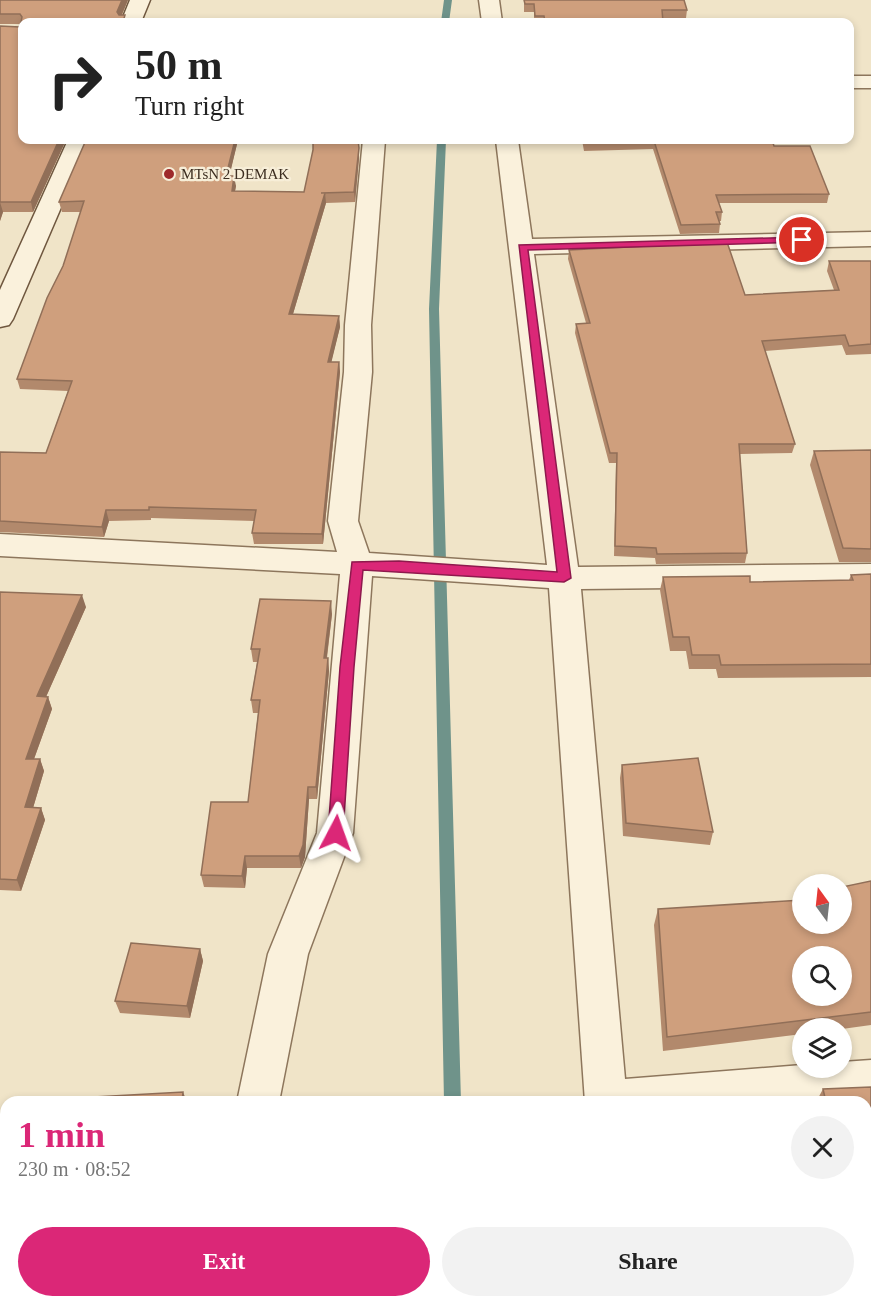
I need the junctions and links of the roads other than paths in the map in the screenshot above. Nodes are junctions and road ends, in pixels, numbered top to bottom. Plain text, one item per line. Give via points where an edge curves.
1 (140, 0) edge
2 (489, 0) edge
3 (133, 18) edge
4 (491, 18) edge
5 (854, 82) edge
6 (871, 82) edge
7 (77, 144) edge
8 (374, 144) edge
9 (508, 144) edge
10 (871, 239) edge
11 (523, 247) junction
12 (0, 319) edge
13 (0, 545) edge
14 (357, 565) junction
15 (871, 575) edge
16 (564, 578) junction
17 (871, 1080) edge
18 (259, 1096) edge
19 (606, 1096) edge
20 (678, 1096) edge

1 - 3 street
2 - 4 street
5 - 6 street
7 - 12 street
8 - 14 street via 343,521
9 - 11 street
10 - 11 street
11 - 16 street
13 - 14 street
14 - 16 street
14 - 18 street via 336,833 288,954
15 - 16 street
16 - 19 street
17 - 20 street

